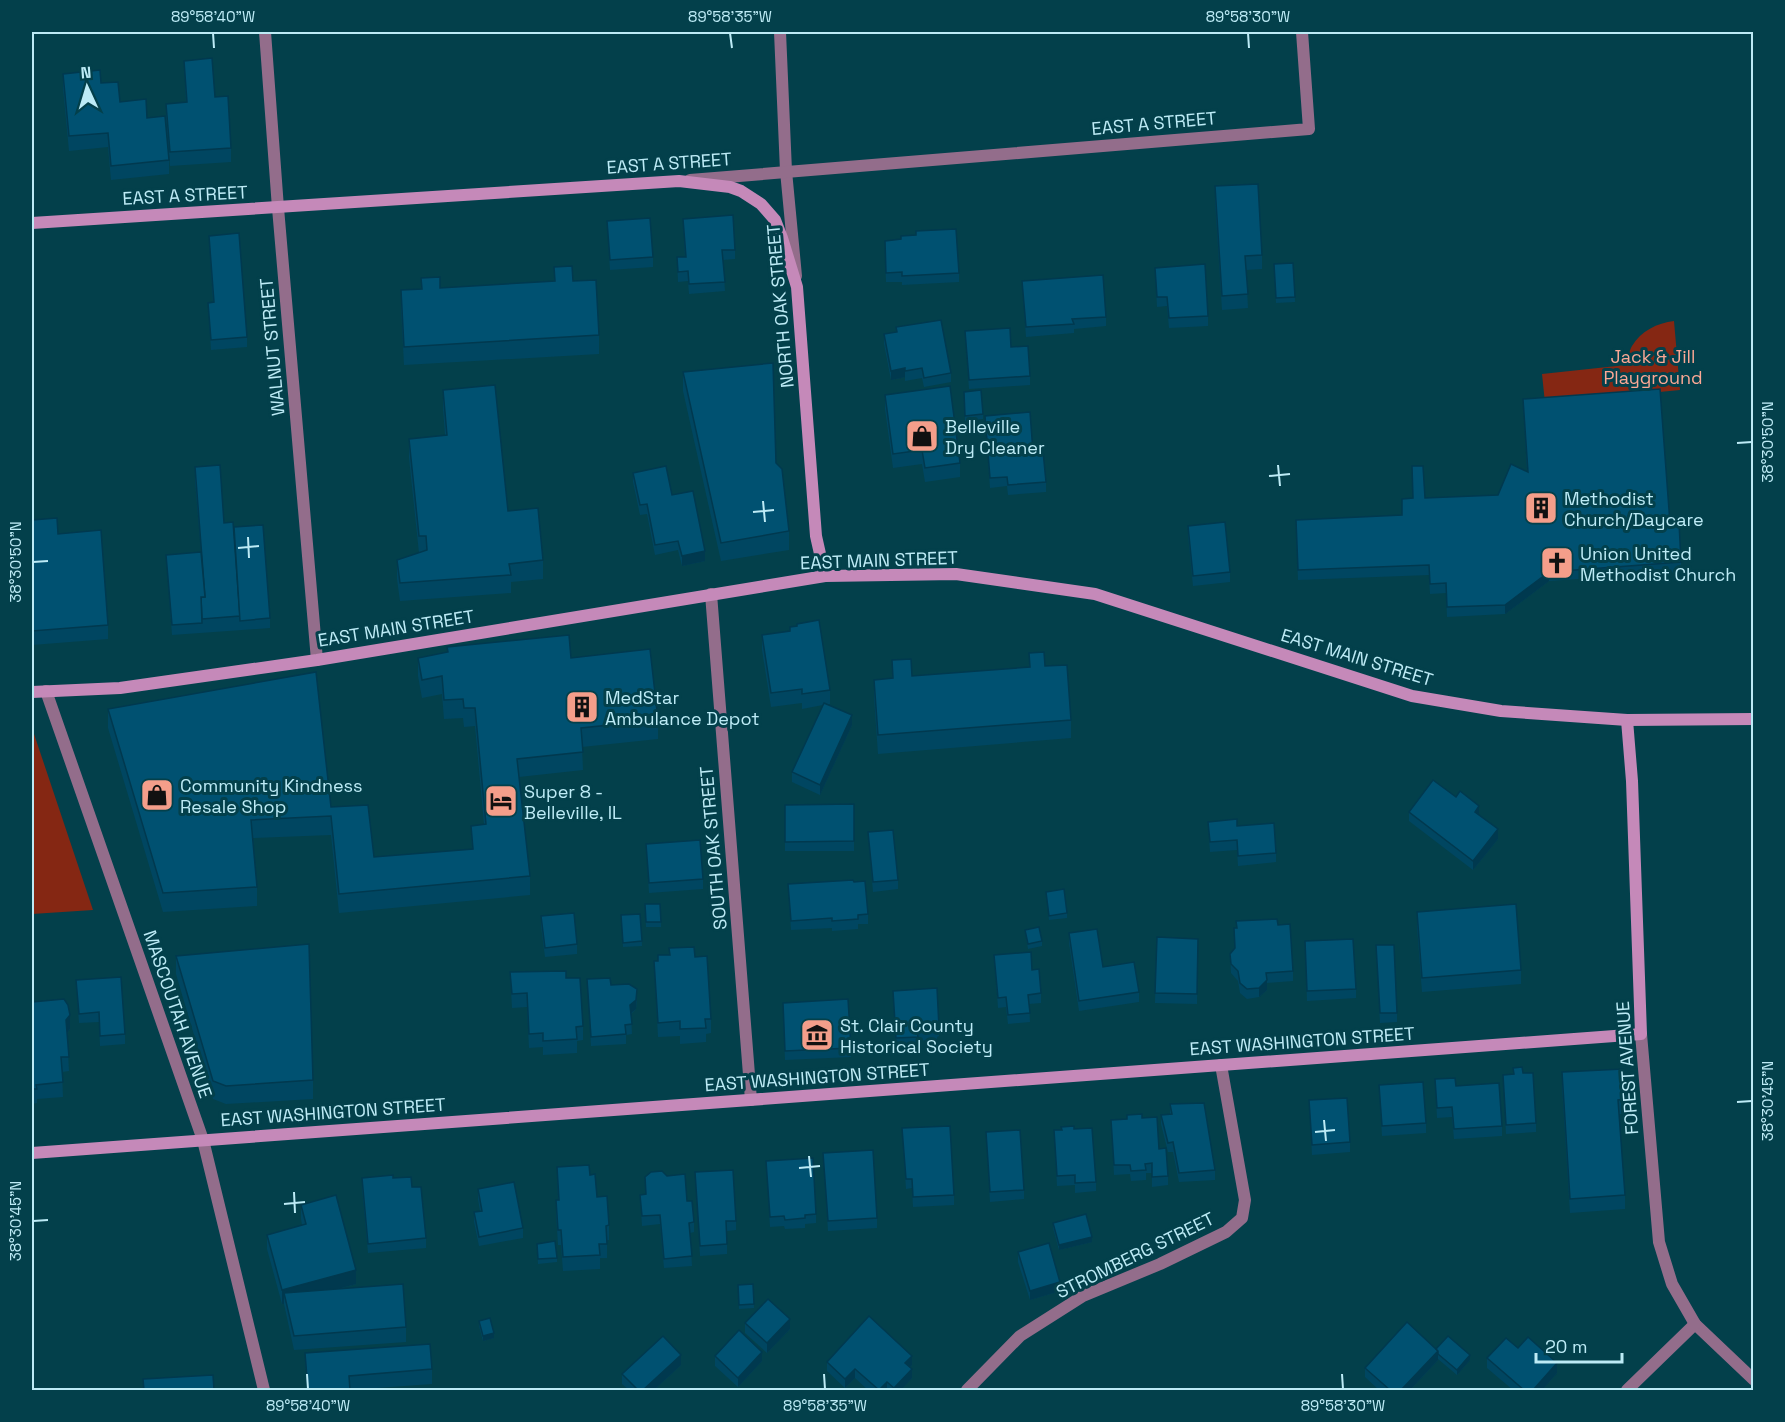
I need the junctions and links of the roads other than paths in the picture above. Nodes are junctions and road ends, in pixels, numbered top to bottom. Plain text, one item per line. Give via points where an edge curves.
1 (265, 32) edge
2 (780, 32) edge
3 (1302, 32) edge
4 (786, 171) junction
5 (678, 181) junction
6 (278, 208) junction
7 (32, 223) edge
8 (797, 287) junction
9 (825, 576) junction
10 (711, 594) junction
11 (317, 660) junction
12 (46, 691) junction
13 (32, 692) edge
14 (1754, 719) edge
15 (1627, 720) junction
16 (1641, 1034) junction
17 (1221, 1065) junction
18 (751, 1100) junction
19 (203, 1140) junction
20 (32, 1153) edge
21 (1695, 1324) junction
22 (1754, 1380) edge
23 (264, 1390) edge
24 (967, 1390) edge
25 (1628, 1390) edge

1 - 6 street, WALNUT STREET
2 - 4 street, NORTH OAK STREET
3 - 4 street, EAST A STREET via 1309,129
4 - 5 street, EAST A STREET
4 - 8 street, NORTH OAK STREET
5 - 6 main road, EAST A STREET
5 - 8 main road via 730,187 761,204 775,220
6 - 7 main road, EAST A STREET
6 - 11 street, WALNUT STREET
8 - 9 main road, NORTH OAK STREET via 816,536
9 - 10 main road, EAST MAIN STREET
9 - 15 main road, EAST MAIN STREET via 956,574 1095,594 1412,696 1501,711
10 - 11 main road, EAST MAIN STREET
10 - 18 street, SOUTH OAK STREET
11 - 12 main road, EAST MAIN STREET via 120,688
12 - 13 main road, EAST MAIN STREET
12 - 19 street, MASCOUTAH AVENUE
14 - 15 main road, EAST MAIN STREET
15 - 16 main road, FOREST AVENUE
16 - 17 main road, EAST WASHINGTON STREET
16 - 21 street, FOREST AVENUE via 1659,1242 1672,1284
17 - 18 main road, EAST WASHINGTON STREET
17 - 24 street, STROMBERG STREET via 1245,1200 1242,1218 1226,1232 1083,1296 1020,1336
18 - 19 main road, EAST WASHINGTON STREET
19 - 20 main road, EAST WASHINGTON STREET
19 - 23 street, MASCOUTAH AVENUE
21 - 22 street, FOREST AVENUE
21 - 25 street

